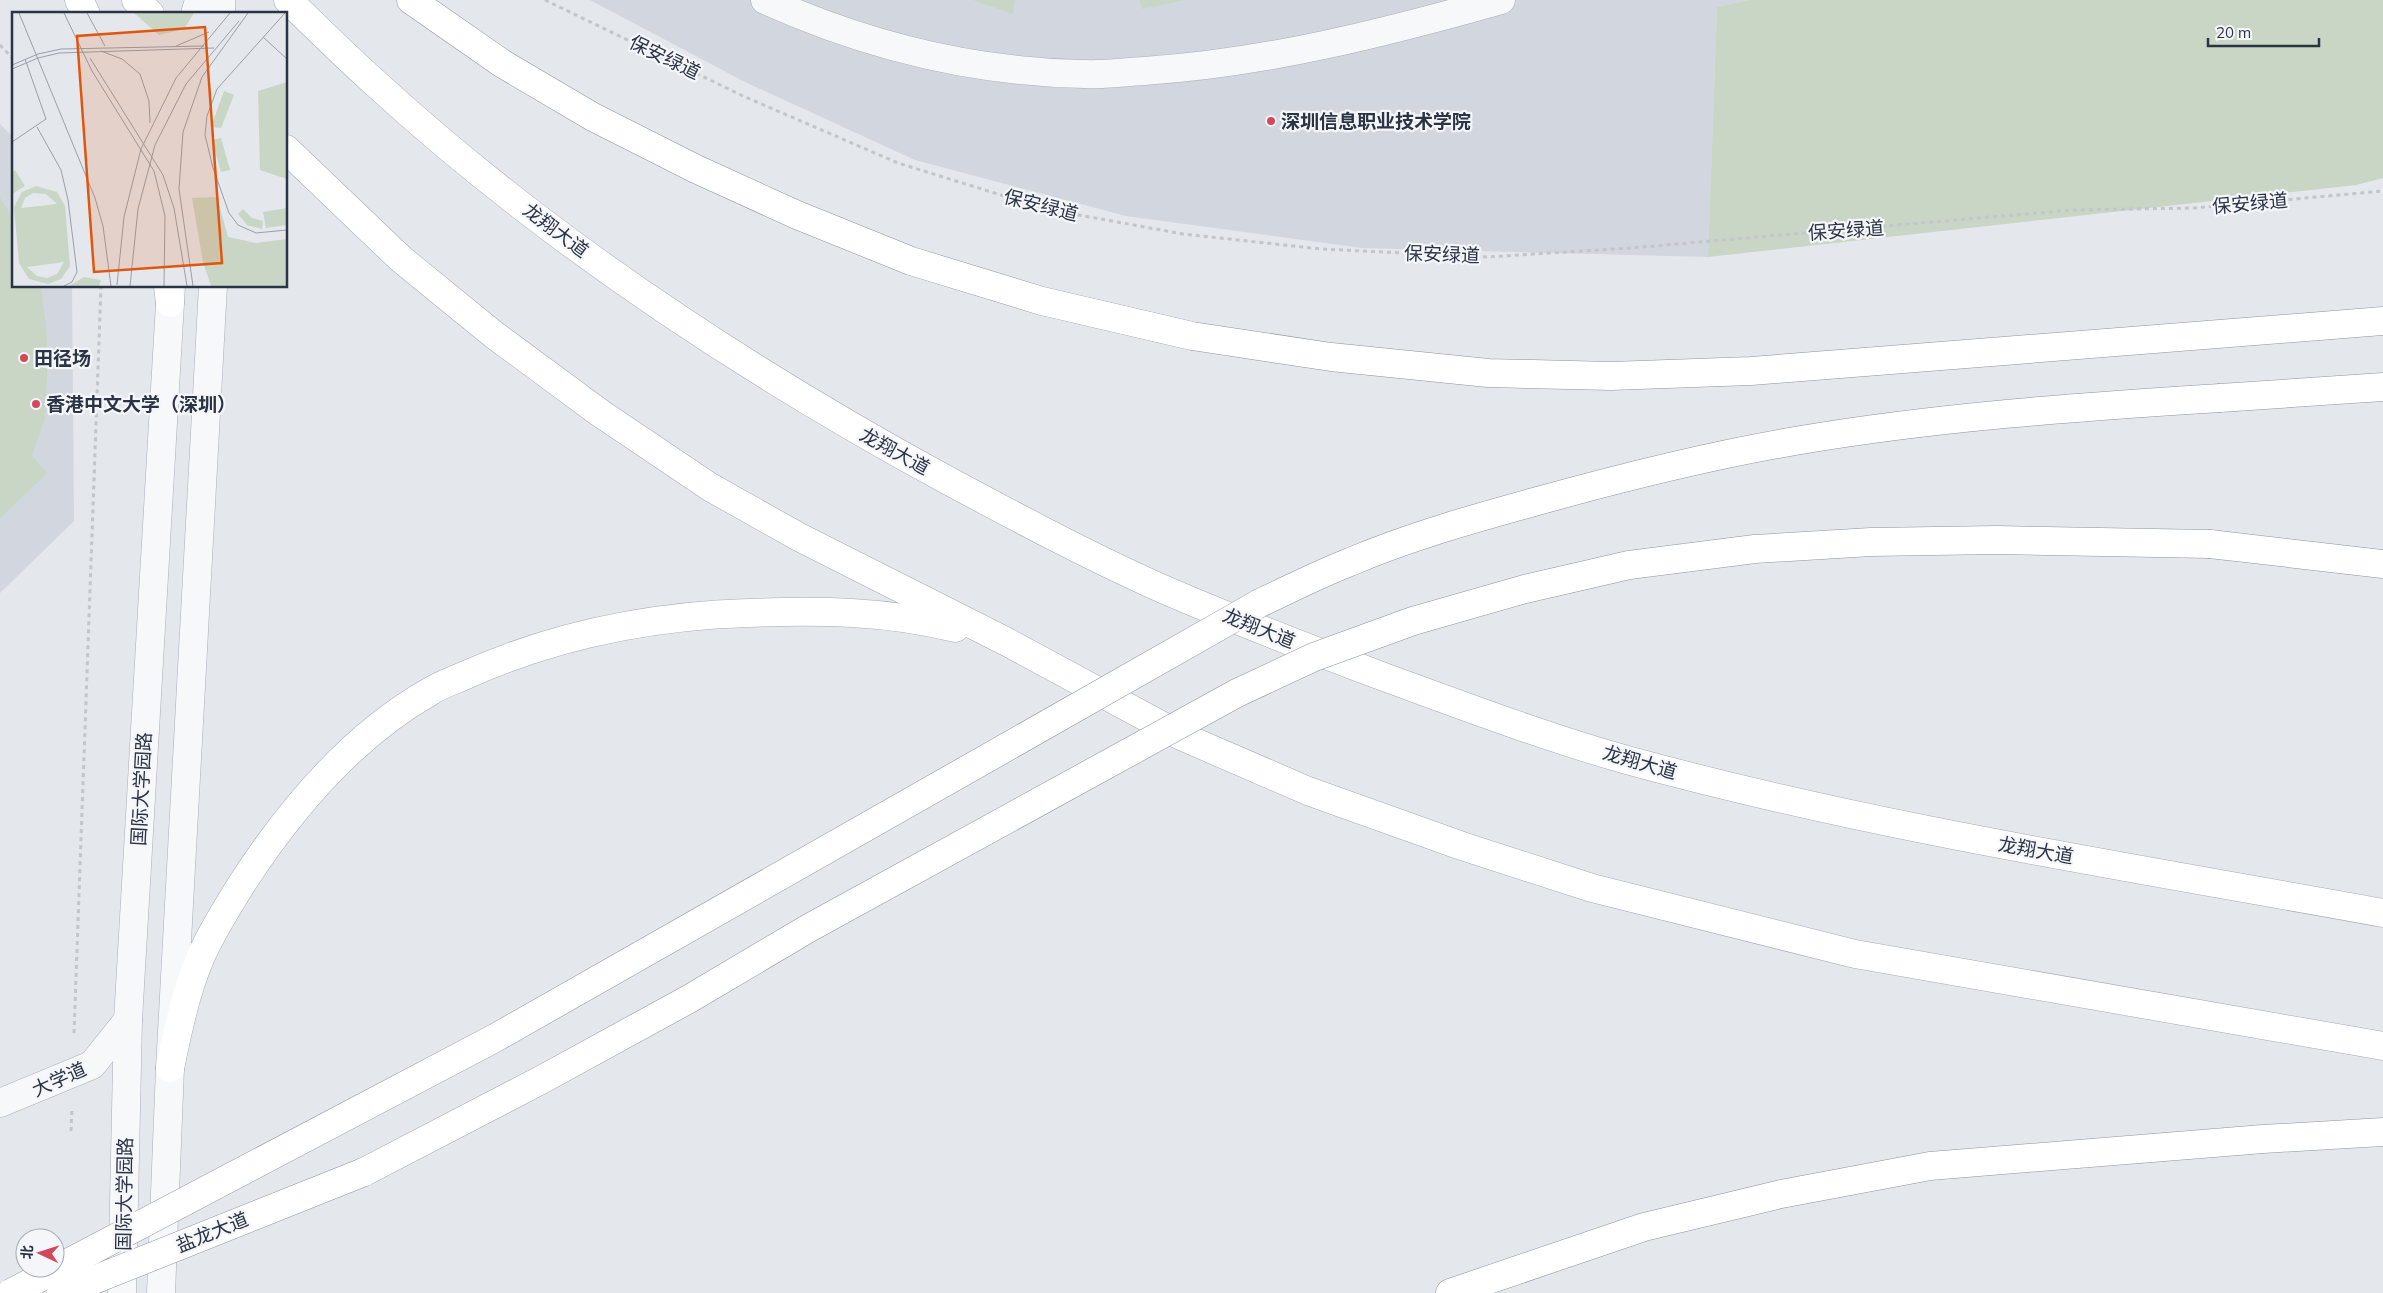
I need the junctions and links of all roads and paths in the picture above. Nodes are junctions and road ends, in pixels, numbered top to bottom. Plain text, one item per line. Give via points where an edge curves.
1 (79, 0) edge
2 (136, 0) edge
3 (288, 0) edge
4 (411, 0) edge
5 (545, 0) edge
6 (765, 0) edge
7 (1501, 0) edge
8 (85, 12) edge
9 (148, 12) edge
10 (0, 45) edge
11 (12, 58) edge
12 (288, 152) edge
13 (2383, 191) edge
14 (101, 288) edge
15 (213, 288) edge
16 (170, 292) edge
17 (2383, 321) edge
18 (2383, 387) edge
19 (2383, 564) edge
20 (1007, 642) junction
21 (2383, 913) edge
22 (128, 1020) junction
23 (2383, 1046) edge
24 (170, 1068) junction
25 (73, 1074) junction
26 (0, 1104) edge
27 (71, 1131) dead end
28 (2383, 1132) edge
29 (11, 1293) edge
30 (61, 1293) edge
31 (122, 1293) edge
32 (161, 1293) edge
33 (1450, 1293) edge

1 - 8 main road
2 - 9 main road
3 - 21 main road, 龙翔大道 via 374,82 462,158 644,295 867,437 1004,511 1153,585 1466,707 1622,758 1781,800
4 - 17 main road via 502,64 593,117 797,215 911,261 1042,301 1192,336 1332,357 1488,374 1612,376 1751,371
5 - 13 path, 保安绿道 via 743,96 898,163 1046,209 1184,234 1321,250 1497,256 1630,248 2072,210 2194,208
6 - 7 street via 810,20 896,49 992,68 1085,74 1185,68 1288,53 1418,24
10 - 11 path
12 - 20 main road via 401,259 493,334 600,413 710,487 782,528
14 - 25 path
15 - 24 street
16 - 22 street, 国际大学园路
18 - 29 main road, bridge via 2116,404 1941,421 1796,440 1675,465 1566,493 1452,525 1351,561 1260,603 495,1038
19 - 30 main road, 盐龙大道, bridge via 2210,544 1997,540 1871,542 1755,549 1629,564 1412,621 1314,657 1237,693 809,928 689,999 364,1172
20 - 23 main road via 1181,736 1308,791 1592,888 1855,954
20 - 24 main road via 913,619 852,612 705,614 621,626 551,642 431,690 383,722 340,760 298,806 260,857 201,955 184,1003
22 - 25 street, 大学道 via 92,1065
22 - 31 street, 国际大学园路
24 - 32 street
25 - 26 street, 大学道
25 - 27 path
28 - 33 main road via 1930,1166 1781,1194 1644,1227

